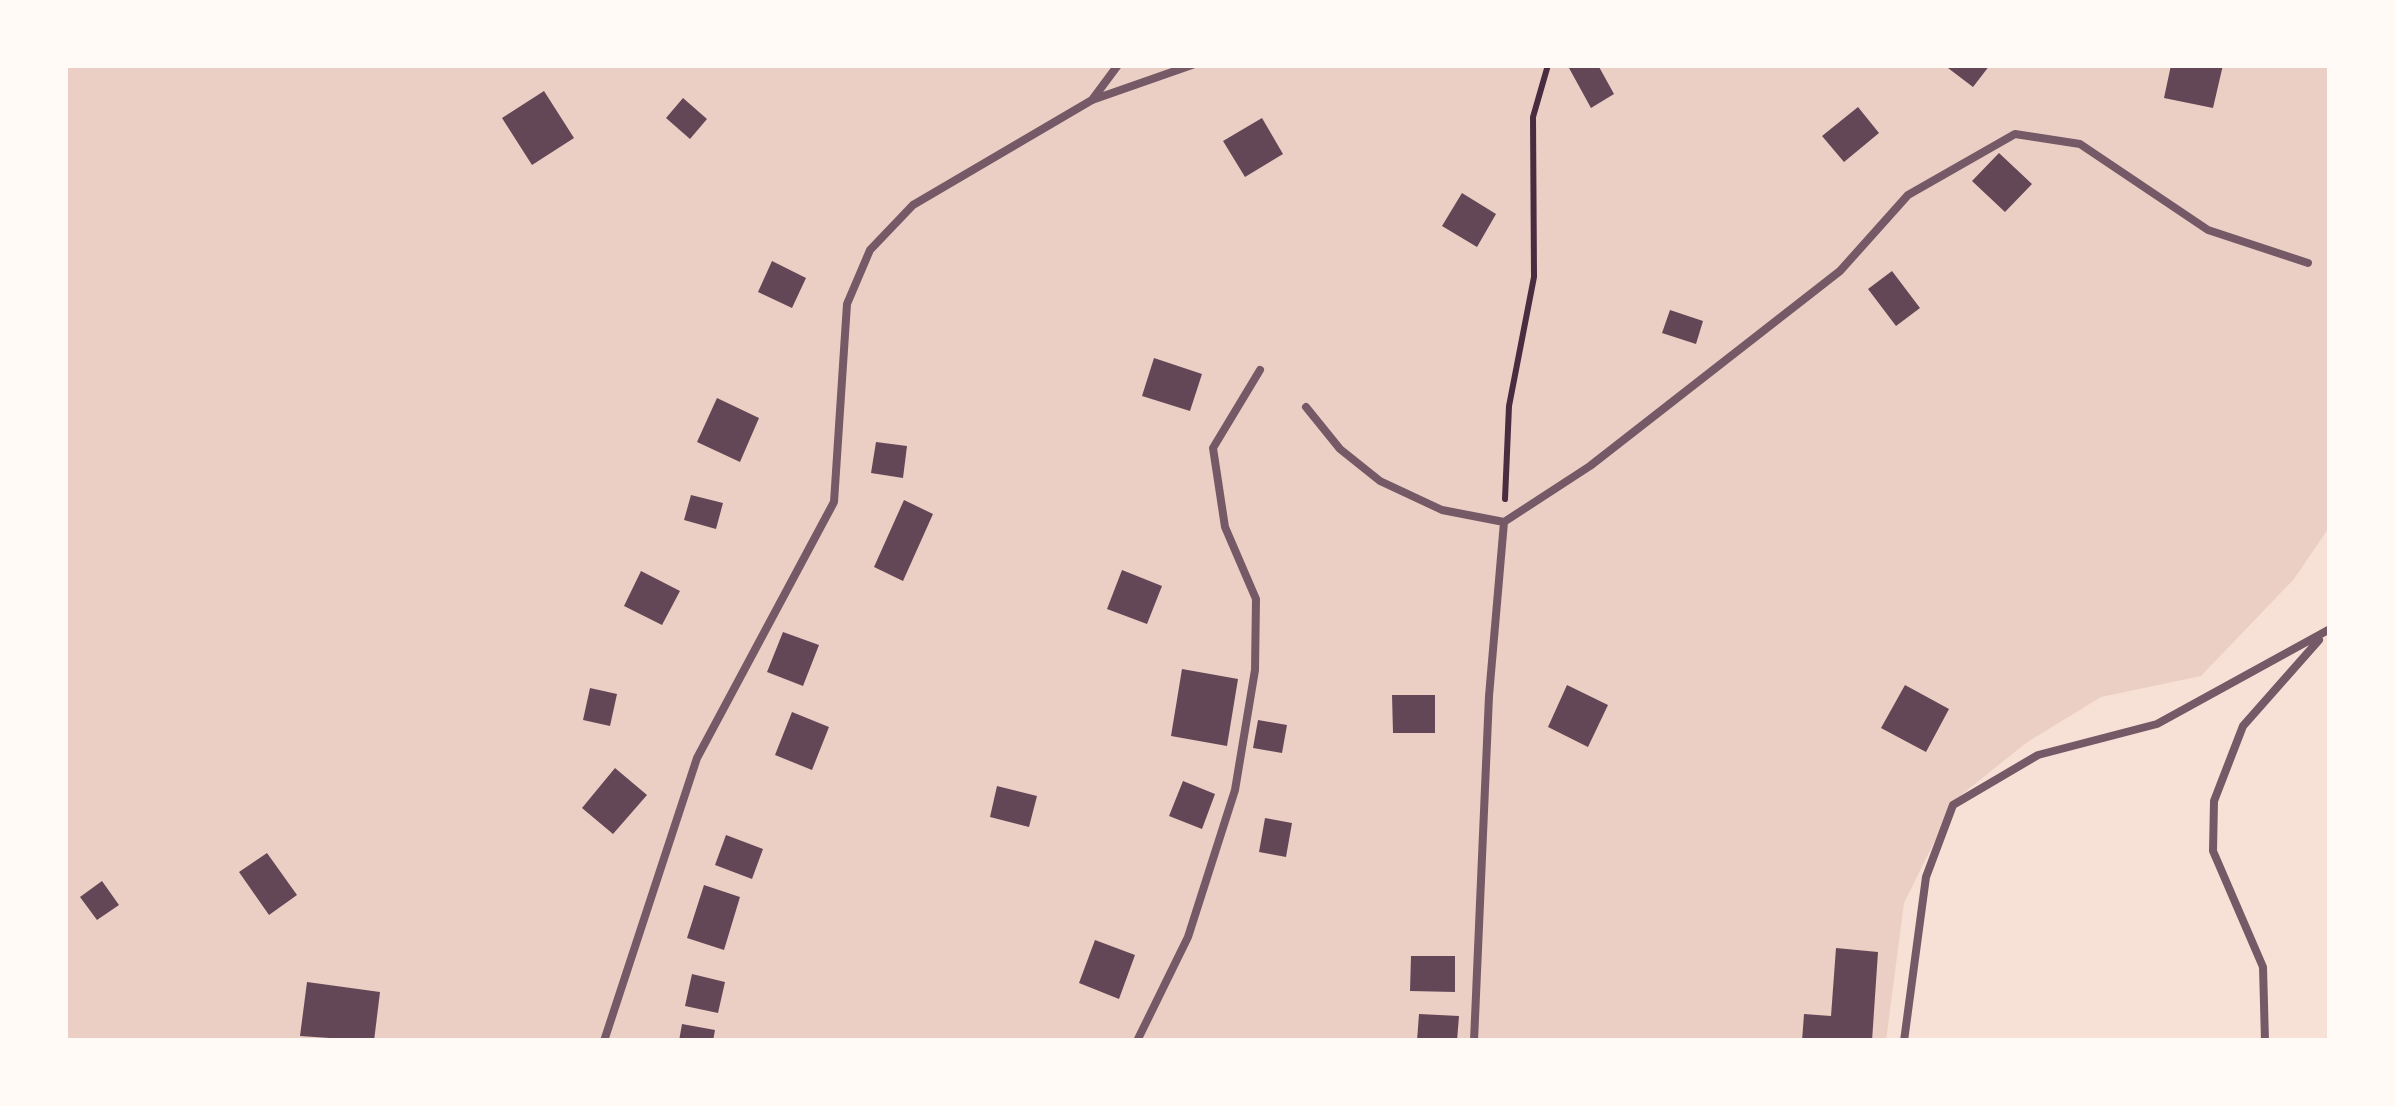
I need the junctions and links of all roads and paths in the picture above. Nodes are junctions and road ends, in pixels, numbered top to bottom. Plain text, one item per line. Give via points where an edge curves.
1 (1118, 65) edge
2 (1192, 65) edge
3 (1548, 65) edge
4 (1092, 100) junction
5 (2308, 263) dead end
6 (1260, 370) dead end
7 (1306, 407) dead end
8 (1504, 522) junction
9 (2327, 631) edge
10 (604, 1041) edge
11 (1137, 1041) edge
12 (1474, 1041) edge
13 (1904, 1041) edge
14 (2264, 1041) edge

1 - 4 lane
2 - 4 lane
3 - 8 path via 1533,117 1534,277 1509,406
4 - 10 lane via 912,205 870,250 847,304 834,502 697,758
5 - 8 lane via 2208,230 2080,144 2015,134 1908,195 1840,271 1590,466
6 - 11 lane via 1213,448 1225,528 1256,598 1255,670 1235,790 1188,937
7 - 8 lane via 1340,449 1380,481 1442,510
8 - 12 lane
9 - 13 lane via 2156,724 2038,755 1953,805 1926,877
9 - 14 lane via 2242,726 2214,801 2213,851 2262,967

